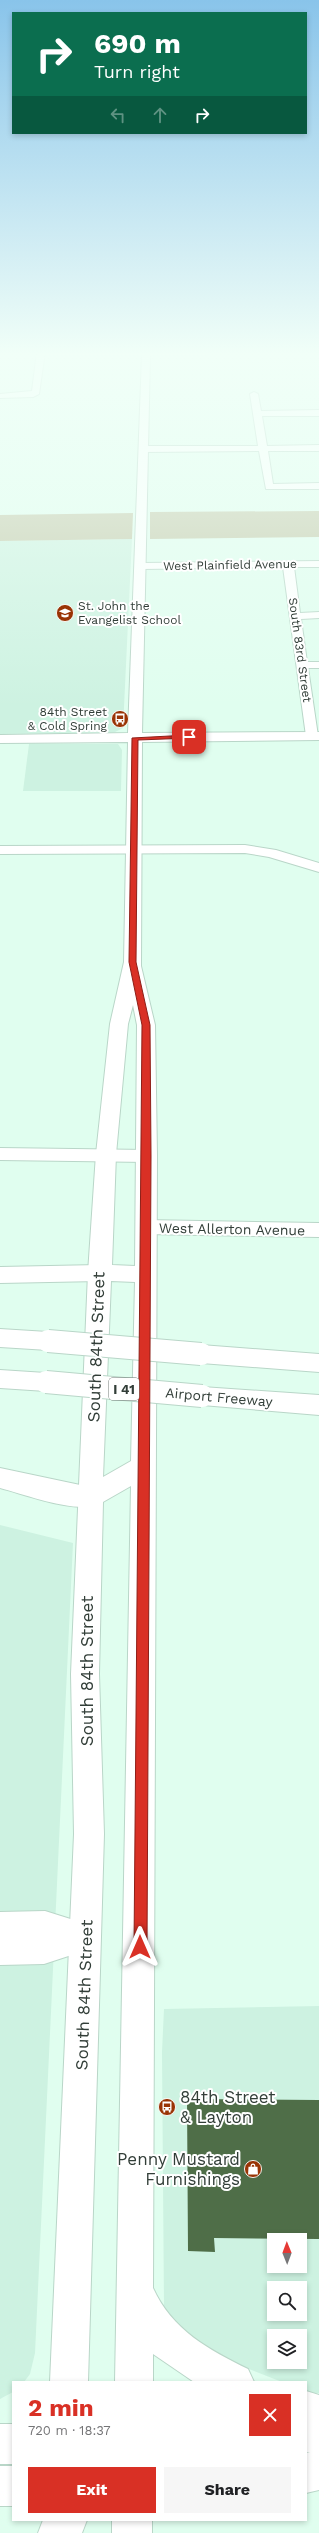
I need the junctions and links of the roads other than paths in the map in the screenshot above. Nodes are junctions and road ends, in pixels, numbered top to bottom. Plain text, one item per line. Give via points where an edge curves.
1 (144, 470) edge
2 (266, 470) edge
3 (319, 486) edge
4 (288, 564) junction
5 (319, 564) edge
6 (142, 566) junction
7 (319, 615) edge
8 (295, 616) junction
9 (301, 665) junction
10 (319, 665) edge
11 (315, 736) edge
12 (135, 738) junction
13 (0, 739) edge
14 (134, 848) junction
15 (0, 850) edge
16 (319, 868) edge
17 (133, 962) junction
18 (0, 1154) edge
19 (106, 1154) junction
20 (147, 1156) junction
21 (145, 1228) junction
22 (319, 1230) edge
23 (99, 1273) junction
24 (145, 1274) junction
25 (0, 1275) edge
26 (0, 1338) edge
27 (319, 1363) edge
28 (0, 1379) edge
29 (319, 1405) edge
30 (145, 1465) junction
31 (0, 1478) edge
32 (90, 1496) junction
33 (0, 1926) edge
34 (86, 1937) junction
35 (0, 1951) edge
36 (135, 2288) junction
37 (69, 2381) edge
38 (134, 2381) edge
39 (233, 2381) edge
40 (307, 2410) edge
41 (319, 2414) edge
42 (307, 2433) edge
43 (319, 2433) edge
44 (0, 2444) edge
45 (12, 2444) edge
46 (319, 2470) edge
47 (307, 2473) edge
48 (0, 2486) edge
49 (12, 2486) edge
50 (58, 2521) edge
51 (66, 2521) edge
52 (132, 2521) edge
53 (57, 2533) edge
54 (132, 2533) edge

1 - 6 main road, South 84th Street
2 - 3 street via 269,487
4 - 5 street, West Plainfield Avenue
4 - 6 street, West Plainfield Avenue
4 - 8 street, South 83rd Street
6 - 12 main road, South 84th Street
7 - 8 street
8 - 9 street, South 83rd Street
9 - 10 street
9 - 11 street, South 83rd Street
11 - 12 main road
12 - 13 main road
12 - 14 main road, South 84th Street
14 - 15 street
14 - 16 street via 245,849 271,853
14 - 17 main road, South 84th Street
17 - 19 main road, South 84th Street via 119,1024
17 - 20 main road, South 84th Street via 146,1025
18 - 19 street
19 - 20 street
19 - 23 main road, South 84th Street
20 - 21 main road, South 84th Street
21 - 22 street, West Allerton Avenue
21 - 24 main road, South 84th Street
23 - 24 main road
23 - 25 main road
23 - 32 main road, South 84th Street
24 - 30 main road, South 84th Street
26 - 27 main road, bridge
28 - 29 main road, Airport Freeway / I 41, bridge
30 - 32 main road
30 - 36 main road, South 84th Street
31 - 32 main road via 69,1495
32 - 34 main road, South 84th Street via 85,1674 89,1834
33 - 34 street via 45,1925
34 - 35 street via 44,1950
34 - 37 main road, South 84th Street
36 - 38 main road, South 84th Street
36 - 39 main road via 150,2324 164,2340 189,2359
40 - 41 main road
42 - 43 main road
44 - 45 main road
46 - 47 main road
48 - 49 main road
50 - 53 main road
51 - 53 main road
52 - 54 main road

